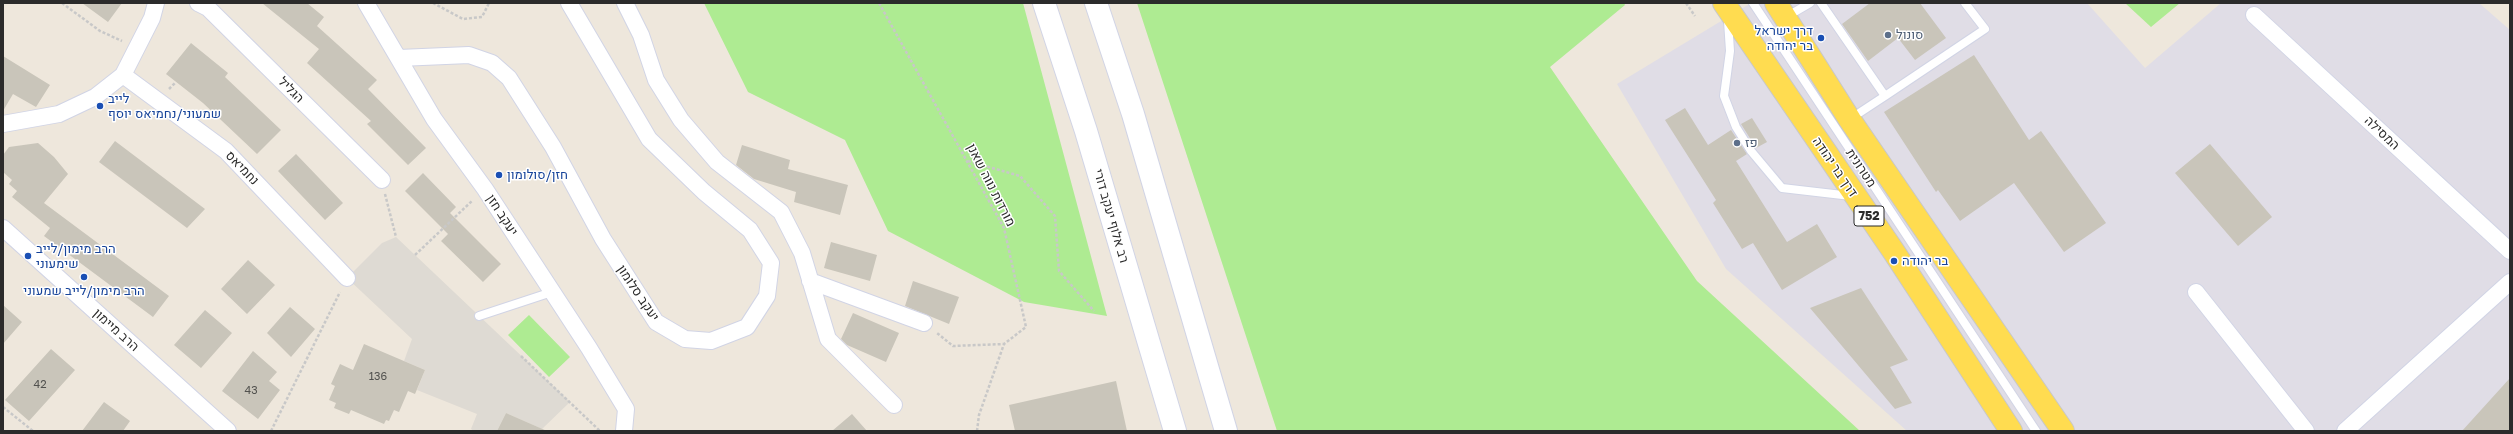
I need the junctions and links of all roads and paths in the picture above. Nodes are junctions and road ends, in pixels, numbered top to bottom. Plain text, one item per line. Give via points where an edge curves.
1 (62, 3) edge
2 (156, 3) edge
3 (198, 3) edge
4 (366, 3) edge
5 (433, 3) edge
6 (489, 3) edge
7 (569, 3) edge
8 (625, 3) edge
9 (880, 3) edge
10 (1044, 3) edge
11 (1096, 3) edge
12 (1686, 3) edge
13 (1724, 3) edge
14 (1753, 3) edge
15 (1810, 3) edge
16 (1821, 3) edge
17 (1965, 3) edge
18 (1781, 10) edge
19 (2254, 14) dead end
20 (1695, 16) dead end
21 (138, 48) junction
22 (399, 58) junction
23 (123, 74) junction
24 (1885, 96) junction
25 (1850, 120) junction
26 (3, 124) edge
27 (968, 160) junction
28 (382, 180) joint
29 (484, 189) junction
30 (1855, 196) junction
31 (3, 228) edge
32 (396, 237) dead end
33 (2510, 251) edge
34 (415, 255) dead end
35 (347, 278) joint
36 (810, 281) junction
37 (2510, 282) edge
38 (552, 292) junction
39 (2196, 292) dead end
40 (1094, 311) dead end
41 (479, 316) dead end
42 (924, 323) joint
43 (1004, 344) junction
44 (521, 356) dead end
45 (894, 405) dead end
46 (3, 407) edge
47 (33, 431) edge
48 (228, 431) edge
49 (271, 431) edge
50 (600, 431) edge
51 (624, 431) edge
52 (977, 431) edge
53 (1175, 431) edge
54 (1226, 431) edge
55 (2011, 431) edge
56 (2036, 431) edge
57 (2063, 431) edge
58 (2306, 431) edge
59 (2345, 431) edge

1 - 21 path via 100,31
2 - 21 street
3 - 28 street, הגליל via 208,8
4 - 22 street, יעקב חזן
5 - 6 path via 463,19 482,17
7 - 22 street, יעקב סלומון via 649,140 704,192 750,230 772,263 767,296 747,327 711,342 685,339 656,322 602,239 553,147 509,78 492,63 469,55
8 - 36 street via 641,35 656,80 681,120 717,162 782,212 802,253
9 - 27 path, מורדות נווה שאנן
10 - 53 main road, רב אלוף יעקב דורי via 1086,131
11 - 54 main road via 1135,121
12 - 20 path
13 - 30 main road, דרך בר יהודה / 752
13 - 30 lane via 1730,30 1724,96 1736,127 1752,151 1782,188
14 - 56 lane, מטרונית
15 - 18 lane
16 - 24 lane
17 - 24 lane via 1985,29
18 - 25 main road
19 - 33 street, המסילה
21 - 23 street
22 - 29 street, יעקב חזן via 434,119
23 - 26 street via 95,97 59,114
23 - 35 street, נחמיאס via 226,151
24 - 25 lane
25 - 57 main road
27 - 40 path via 1020,176 1055,216 1059,271
27 - 43 path, מורדות נווה שאנן via 1004,228 1026,327
28 - 32 path
29 - 34 path
29 - 38 street, יעקב חזן
30 - 55 main road, דרך בר יהודה / 752
31 - 48 street, הרב מיימון
35 - 49 path
36 - 42 street
36 - 45 street via 828,339
37 - 59 street
38 - 41 lane
38 - 51 street, יעקב חזן via 626,409
39 - 58 street
42 - 43 path via 953,346
43 - 52 path via 979,415
44 - 50 path
46 - 47 path

